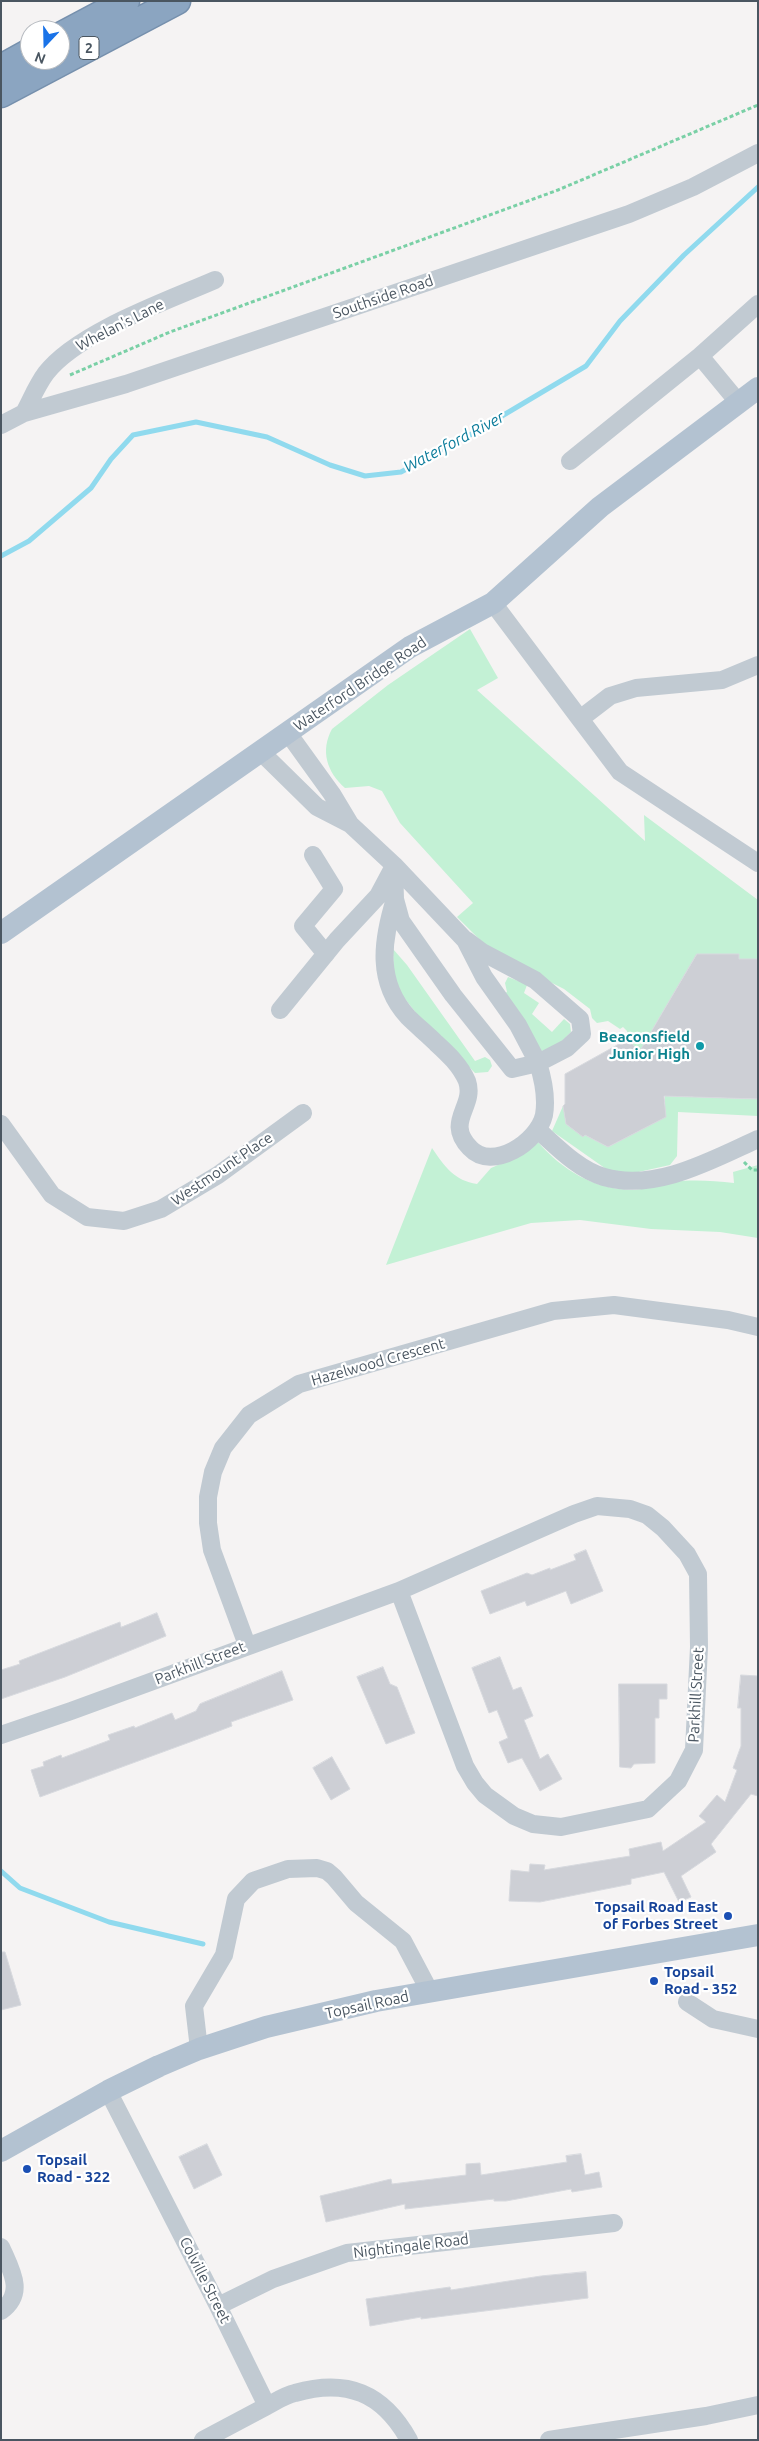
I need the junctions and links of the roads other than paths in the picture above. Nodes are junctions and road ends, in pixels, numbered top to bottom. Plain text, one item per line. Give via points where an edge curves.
1 (126, 1) edge
2 (177, 1) edge
3 (70, 31) edge
4 (20, 58) edge
5 (1, 68) edge
6 (1, 94) edge
7 (758, 153) edge
8 (215, 280) dead end
9 (758, 304) edge
10 (700, 356) junction
11 (758, 388) edge
12 (738, 402) junction
13 (24, 413) junction
14 (1, 424) edge
15 (570, 461) dead end
16 (493, 604) junction
17 (758, 665) edge
18 (580, 718) junction
19 (288, 733) junction
20 (261, 752) junction
21 (350, 824) junction
22 (313, 855) dead end
23 (758, 863) edge
24 (394, 865) junction
25 (395, 899) junction
26 (1, 933) edge
27 (466, 940) junction
28 (326, 954) junction
29 (280, 1010) dead end
30 (538, 1063) junction
31 (303, 1113) dead end
32 (1, 1124) edge
33 (538, 1130) junction
34 (758, 1139) edge
35 (758, 1327) edge
36 (399, 1591) junction
37 (247, 1646) junction
38 (1, 1735) edge
39 (758, 1935) edge
40 (430, 1992) junction
41 (687, 2002) dead end
42 (758, 2028) edge
43 (199, 2049) junction
44 (108, 2091) junction
45 (1, 2151) edge
46 (614, 2223) dead end
47 (1, 2247) edge
48 (218, 2306) junction
49 (1, 2311) edge
50 (758, 2405) edge
51 (267, 2406) junction
52 (203, 2440) edge
53 (410, 2440) edge
54 (549, 2440) edge

1 - 3 highway, 2
2 - 6 highway, 2
4 - 5 highway
7 - 13 street, Southside Road via 693,188 629,214 126,384
8 - 13 street, Whelan's Lane via 84,341 61,357 45,374
9 - 10 street
10 - 12 street
10 - 15 street
11 - 12 main road, Waterford Bridge Road
12 - 16 main road, Waterford Bridge Road via 600,507
13 - 14 street, Southside Road
16 - 18 street
16 - 19 main road, Waterford Bridge Road via 410,647
17 - 18 street via 722,680 636,688 610,696
18 - 23 street via 620,772
19 - 20 main road, Waterford Bridge Road
19 - 21 street
20 - 21 street via 317,807
20 - 26 main road, Waterford Bridge Road
21 - 24 street
22 - 28 street via 334,889 303,926
24 - 25 street
24 - 27 street
24 - 28 street via 378,896
25 - 30 street via 401,921 491,1045 512,1069
25 - 33 street via 383,946 384,971 393,996 408,1016 457,1063 466,1080 470,1092 459,1120 462,1136 470,1149 486,1157 504,1155
27 - 30 street via 484,977 518,1025
27 - 30 street via 535,980 580,1019 582,1034 567,1048
28 - 29 street
30 - 33 street via 544,1093 544,1115
31 - 32 street, Westmount Place via 218,1175 161,1209 124,1221 87,1217 52,1195
33 - 34 street via 587,1169 604,1177 641,1181 694,1167
35 - 37 street, Hazelwood Crescent via 614,1305 553,1311 299,1384 249,1415 223,1448 208,1497 212,1550
36 - 36 street, Parkhill Street via 597,1506 630,1509 647,1515 688,1554 698,1574 699,1647 694,1750 678,1782 648,1809 561,1827 533,1824 500,1806 475,1783 464,1766
36 - 37 street, Parkhill Street
37 - 38 street, Parkhill Street
39 - 40 main road, Topsail Road
40 - 43 main road, Topsail Road via 266,2027
40 - 43 street via 403,1941 356,1903 334,1877 317,1868 288,1868 253,1881 236,1899 224,1955 194,2006
41 - 42 street via 713,2019
43 - 44 main road, Topsail Road
44 - 45 main road, Topsail Road
44 - 48 street, Colville Street
46 - 48 street, Nightingale Road via 347,2253 273,2280
47 - 49 street via 16,2281 9,2304
48 - 51 street, Colville Street
50 - 54 street
51 - 52 street
51 - 53 street via 294,2393 337,2387 352,2390 372,2397 389,2409

